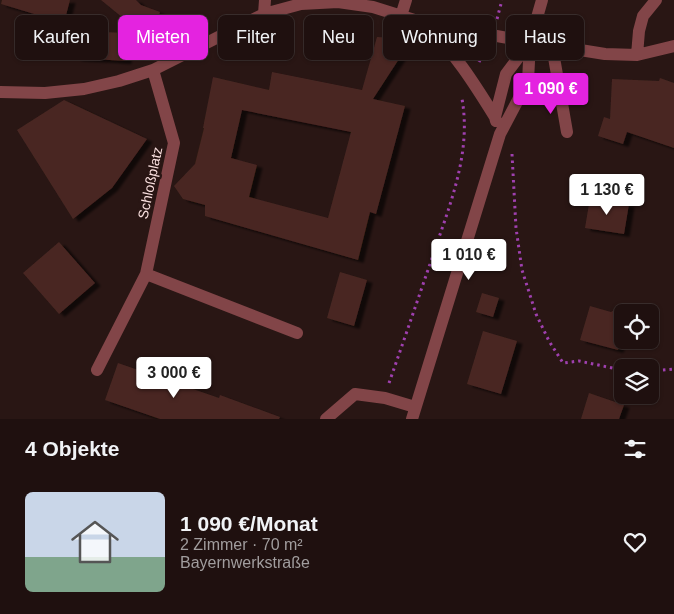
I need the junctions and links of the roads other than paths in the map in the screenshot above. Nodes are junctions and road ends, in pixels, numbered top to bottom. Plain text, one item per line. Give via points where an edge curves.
1 (264, 0) edge
2 (406, 0) edge
3 (542, 0) edge
4 (656, 0) edge
5 (264, 14) junction
6 (398, 15) edge
7 (401, 15) edge
8 (538, 15) edge
9 (674, 46) edge
10 (584, 51) edge
11 (637, 55) junction
12 (457, 60) edge
13 (516, 60) edge
14 (529, 60) edge
15 (555, 60) edge
16 (153, 70) junction
17 (0, 92) edge
18 (495, 117) junction
19 (568, 132) dead end
20 (500, 134) junction
21 (146, 274) junction
22 (297, 333) dead end
23 (97, 370) dead end
24 (414, 413) edge
25 (326, 419) edge

1 - 5 street
2 - 7 street
3 - 8 street
4 - 11 street via 643,16
5 - 6 street via 301,4 338,2 373,7
5 - 16 street
9 - 11 street
10 - 11 street
12 - 18 street
13 - 18 street via 506,74
14 - 20 street via 528,81
15 - 19 street
16 - 17 street via 84,89 45,93
16 - 21 street, Schloßplatz via 174,143
18 - 20 street
20 - 24 street
21 - 22 street
21 - 23 street, Schloßplatz
24 - 25 street via 384,398 355,394

